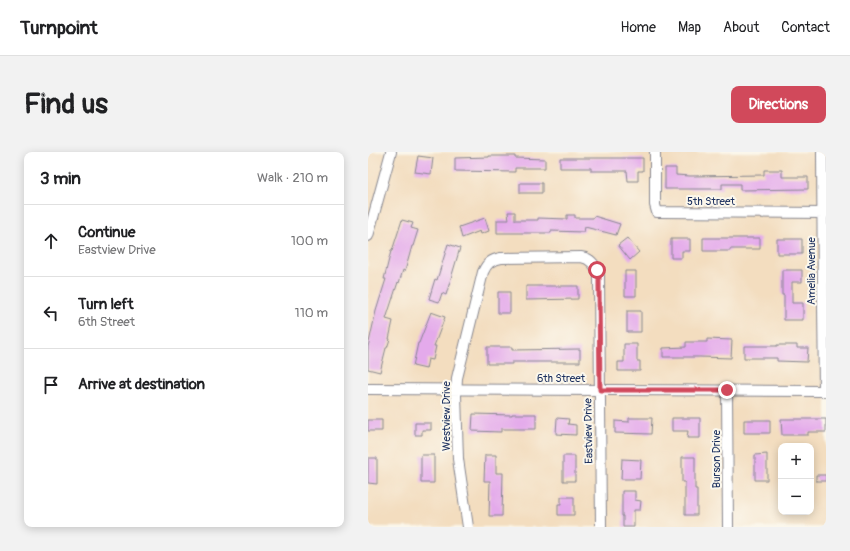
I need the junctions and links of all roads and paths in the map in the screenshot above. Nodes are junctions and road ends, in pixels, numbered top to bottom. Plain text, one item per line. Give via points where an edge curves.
1 (391, 152) edge
2 (655, 152) edge
3 (822, 152) edge
4 (824, 213) edge
5 (368, 236) edge
6 (490, 261) joint
7 (368, 390) edge
8 (456, 390) junction
9 (600, 390) junction
10 (727, 390) junction
11 (825, 391) edge
12 (468, 527) edge
13 (601, 527) edge
14 (728, 527) edge

1 - 5 street
2 - 4 street, 5th Street via 657,212
3 - 4 street, Amelia Avenue
4 - 11 street, Amelia Avenue
6 - 8 street, Westview Drive via 483,272
6 - 9 street, Eastview Drive via 501,258 585,257 594,264 599,275
7 - 8 street, 6th Street
8 - 9 street, 6th Street
8 - 12 street, Westview Drive via 458,459
9 - 10 street, 6th Street
9 - 13 street, Eastview Drive
10 - 11 street, 6th Street
10 - 14 street, Burson Drive

